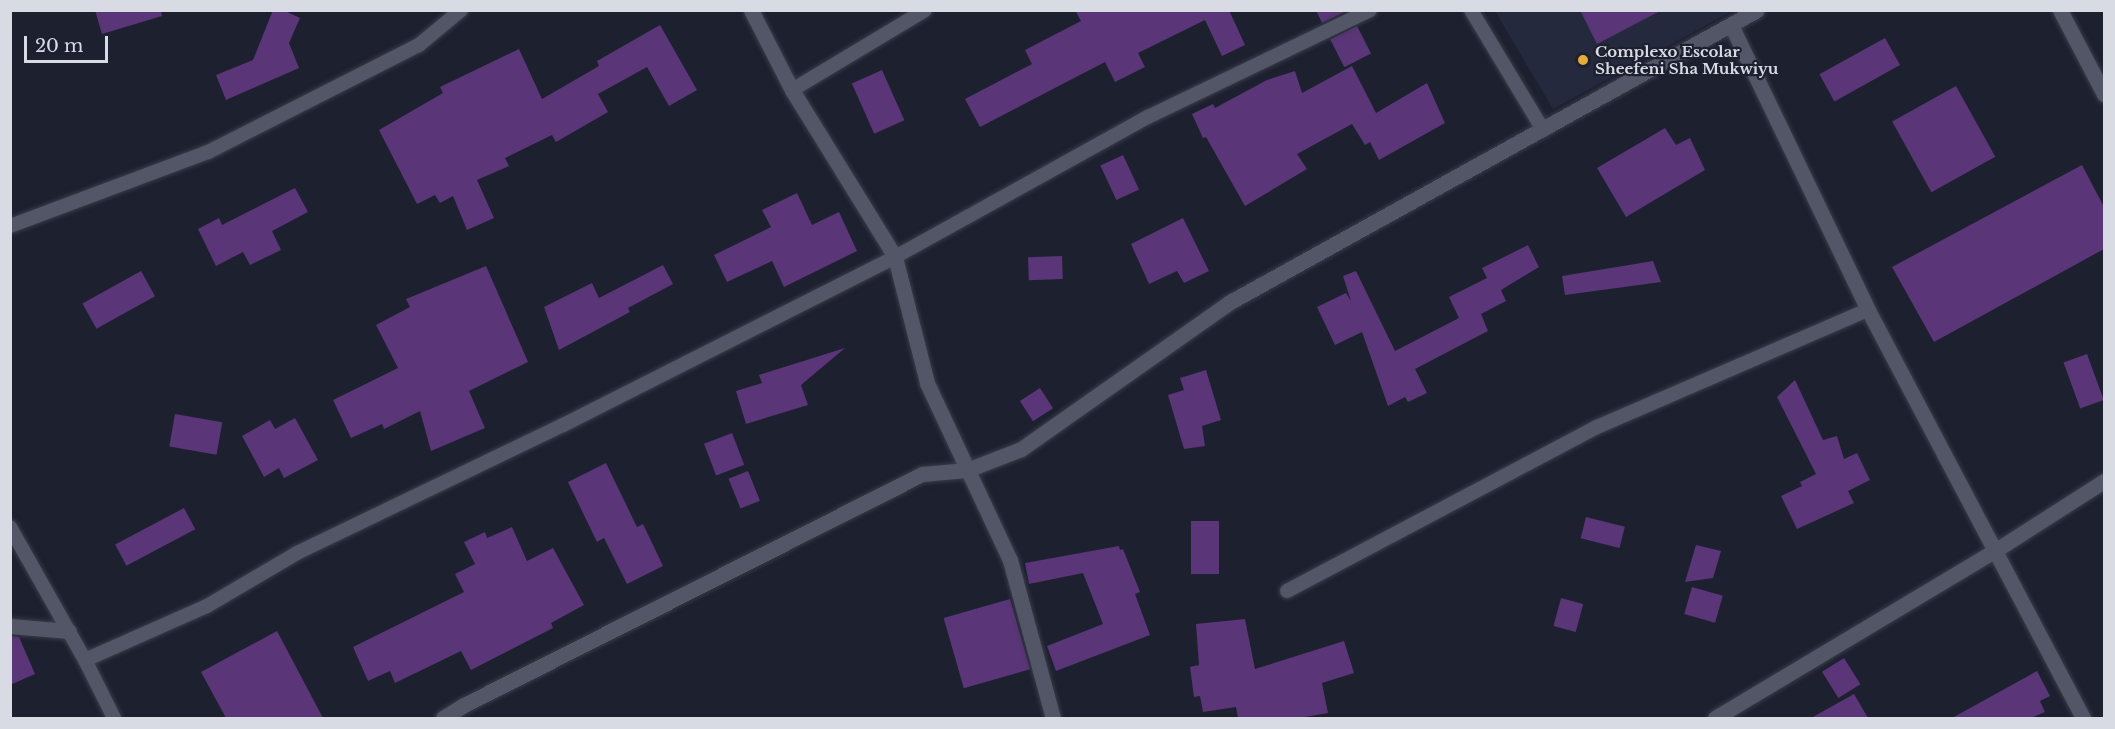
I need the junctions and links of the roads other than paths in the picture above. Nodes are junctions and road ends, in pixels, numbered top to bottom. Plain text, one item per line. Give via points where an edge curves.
1 (461, 10) edge
2 (751, 10) edge
3 (925, 10) edge
4 (1370, 10) edge
5 (1471, 10) edge
6 (1757, 10) edge
7 (2060, 10) edge
8 (1731, 25) junction
9 (792, 90) junction
10 (2104, 94) edge
11 (1543, 130) junction
12 (10, 226) edge
13 (895, 257) junction
14 (1868, 310) junction
15 (967, 470) junction
16 (2104, 481) edge
17 (10, 527) edge
18 (1996, 550) junction
19 (1287, 591) dead end
20 (10, 626) edge
21 (69, 631) junction
22 (85, 660) junction
23 (114, 718) edge
24 (443, 718) edge
25 (1053, 718) edge
26 (1715, 718) edge
27 (2083, 718) edge

1 - 12 lane via 419,45 208,153
2 - 9 street
3 - 9 lane
4 - 13 lane via 1148,117
5 - 11 lane
6 - 8 street
7 - 10 street
8 - 11 street
8 - 14 street
9 - 13 street
11 - 15 street via 1230,302 1021,449
13 - 15 street via 927,383
13 - 22 lane via 563,426 297,553 207,606
14 - 18 street
14 - 19 lane via 1597,426
15 - 24 street via 922,474
15 - 25 street via 1010,560
16 - 18 street
17 - 21 lane
18 - 26 street
18 - 27 street
20 - 21 street
21 - 22 lane
22 - 23 lane

